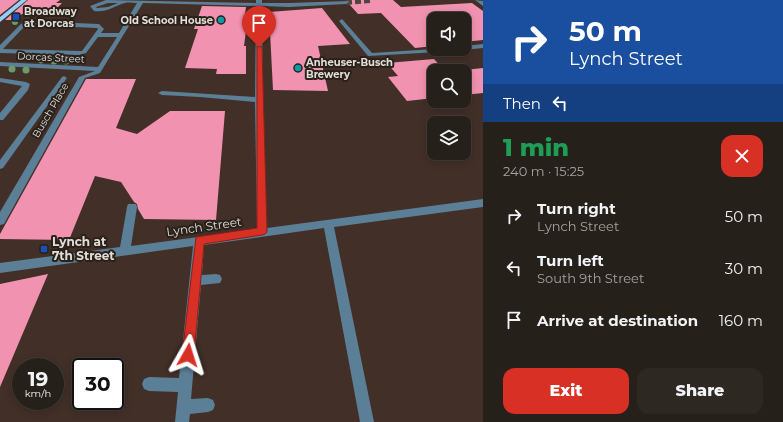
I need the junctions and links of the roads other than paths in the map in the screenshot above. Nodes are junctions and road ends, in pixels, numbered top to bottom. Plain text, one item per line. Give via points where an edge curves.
1 (24, 0) edge
2 (478, 0) edge
3 (141, 1) edge
4 (123, 2) junction
5 (259, 2) edge
6 (346, 2) dead end
7 (483, 4) edge
8 (1, 19) edge
9 (342, 20) dead end
10 (96, 35) junction
11 (120, 35) junction
12 (483, 46) edge
13 (471, 47) edge
14 (0, 50) edge
15 (427, 51) edge
16 (0, 64) edge
17 (100, 69) junction
18 (64, 78) dead end
19 (0, 80) edge
20 (162, 93) dead end
21 (259, 100) junction
22 (0, 118) edge
23 (0, 166) edge
24 (483, 203) edge
25 (132, 207) dead end
26 (0, 221) edge
27 (328, 223) junction
28 (262, 232) junction
29 (199, 240) junction
30 (125, 251) junction
31 (0, 268) edge
32 (216, 279) dead end
33 (195, 280) junction
34 (149, 384) dead end
35 (185, 385) junction
36 (208, 405) dead end
37 (183, 407) junction
38 (182, 422) edge
39 (367, 422) edge

1 - 8 main road
2 - 7 street
3 - 4 street
3 - 5 street
3 - 11 street
4 - 4 street via 103,10 96,10 93,6 102,2
5 - 6 street via 289,5
5 - 21 street
9 - 15 street via 370,55
10 - 11 street
10 - 14 street via 84,52 79,53
10 - 14 street via 101,29 98,26 29,23 23,25
11 - 17 street
12 - 13 street
16 - 17 street, Dorcas Street
17 - 26 street, Busch Place via 82,77
18 - 23 street
19 - 22 street via 26,84
20 - 21 street
21 - 28 street
24 - 27 street, Lynch Street
25 - 30 street
27 - 28 street, Lynch Street
27 - 39 street
28 - 29 street, Lynch Street
29 - 30 street, Lynch Street
29 - 33 street
30 - 31 street, Lynch Street
32 - 33 street
33 - 35 street
34 - 35 street
35 - 37 street
36 - 37 street
37 - 38 street

